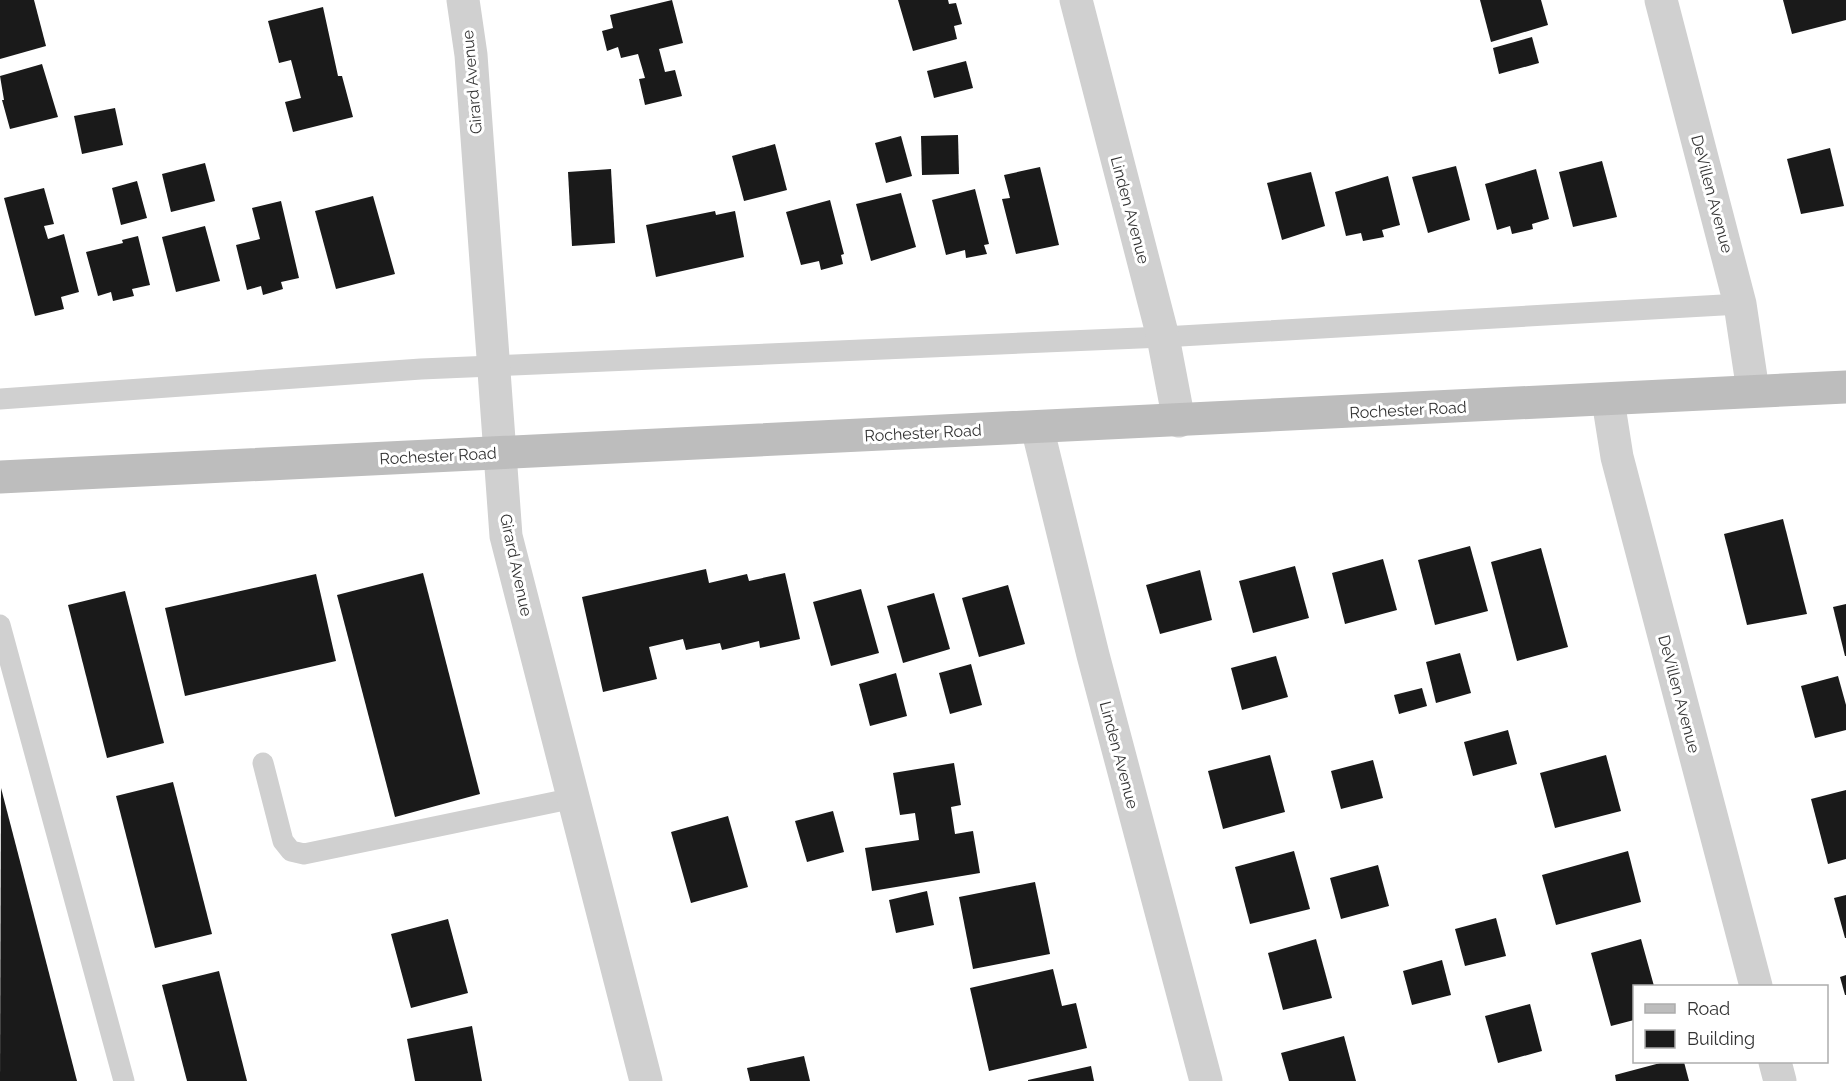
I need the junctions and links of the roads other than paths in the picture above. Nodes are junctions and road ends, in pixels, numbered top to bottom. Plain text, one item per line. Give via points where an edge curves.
1 (463, 0) edge
2 (1076, 0) edge
3 (1661, 0) edge
4 (1740, 304) junction
5 (1163, 337) junction
6 (492, 365) junction
7 (1846, 387) edge
8 (1753, 391) junction
9 (0, 399) edge
10 (1608, 400) junction
11 (1179, 421) junction
12 (1037, 427) junction
13 (501, 453) junction
14 (0, 477) edge
15 (0, 625) edge
16 (263, 763) dead end
17 (574, 798) junction
18 (1754, 985) edge
19 (1775, 1063) edge
20 (124, 1081) edge
21 (646, 1081) edge
22 (1206, 1081) edge
23 (1780, 1081) edge

1 - 6 street, Girard Avenue via 471,55
2 - 5 street, Linden Avenue
3 - 4 street, DeVillen Avenue
4 - 5 lane
4 - 8 street, DeVillen Avenue
5 - 6 lane
5 - 11 street, Linden Avenue
6 - 9 lane
6 - 13 street, Girard Avenue
7 - 8 main road, Rochester Road
8 - 10 main road, Rochester Road
10 - 11 main road, Rochester Road
10 - 18 street, DeVillen Avenue via 1617,457
11 - 12 main road, Rochester Road
12 - 13 main road, Rochester Road
12 - 22 street, Linden Avenue
13 - 14 main road, Rochester Road
13 - 17 street, Girard Avenue via 506,536
15 - 20 lane
16 - 17 lane via 283,841 291,850 304,854
17 - 21 street, Girard Avenue
19 - 23 street

